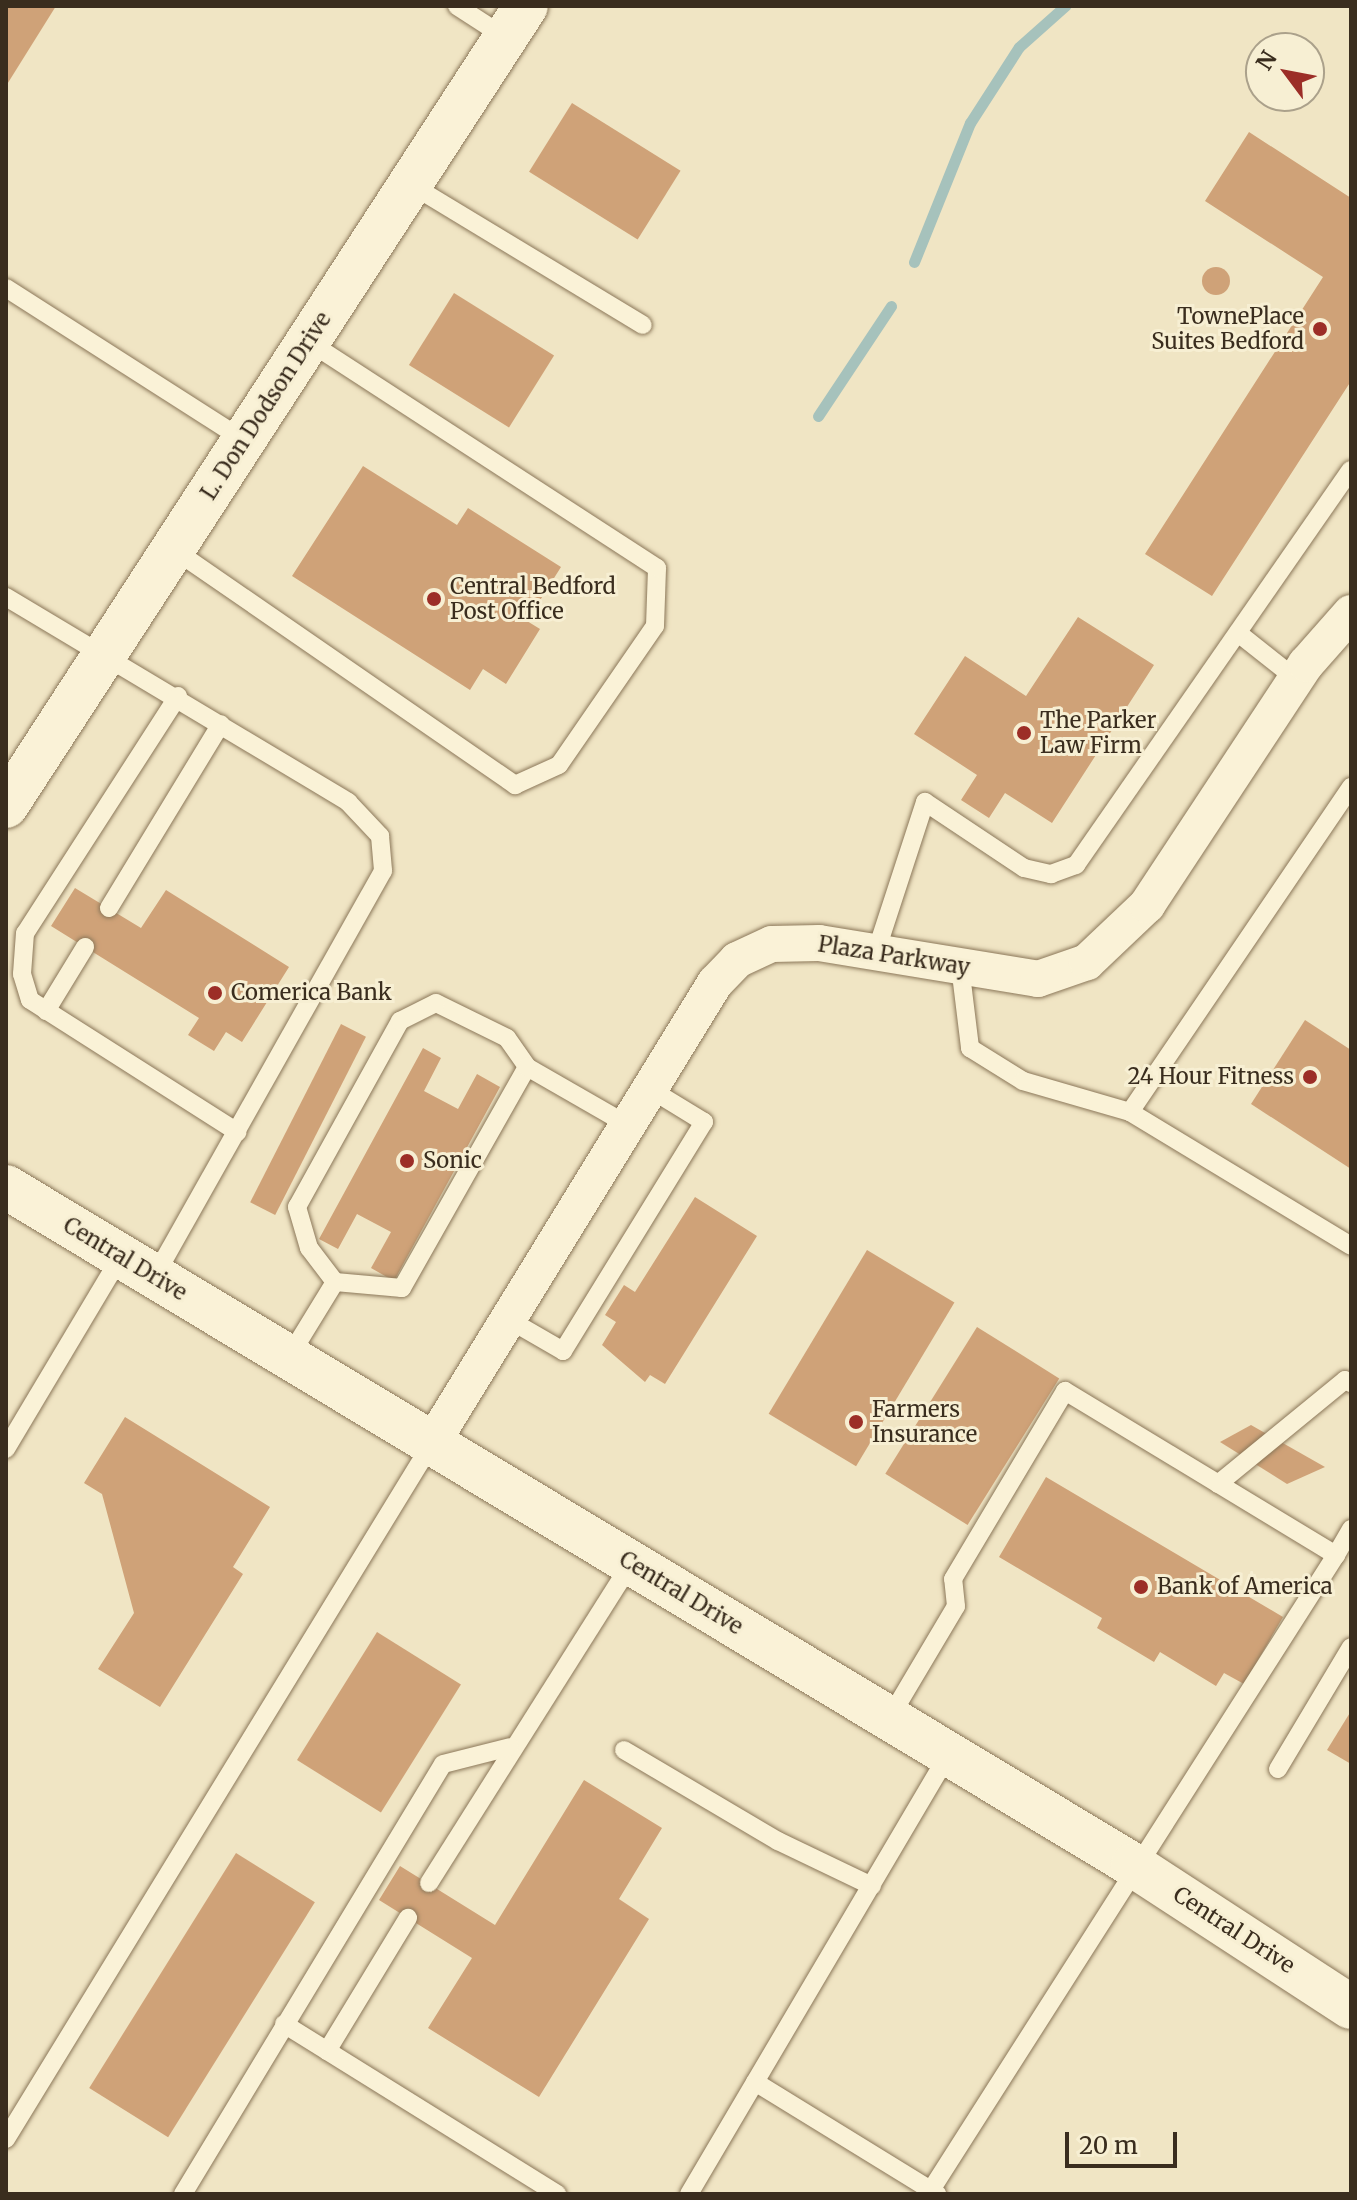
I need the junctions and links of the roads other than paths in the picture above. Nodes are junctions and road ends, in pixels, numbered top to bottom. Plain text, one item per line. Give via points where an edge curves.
1 (457, 6) edge
2 (516, 22) edge
3 (410, 184) junction
4 (6, 288) edge
5 (643, 325) dead end
6 (308, 341) junction
7 (244, 440) junction
8 (1351, 470) edge
9 (173, 549) junction
10 (6, 597) edge
11 (1350, 616) edge
12 (1238, 633) junction
13 (106, 653) junction
14 (1296, 679) junction
15 (178, 696) junction
16 (221, 724) junction
17 (1351, 787) edge
18 (6, 806) edge
19 (109, 908) dead end
20 (85, 947) dead end
21 (876, 952) junction
22 (960, 966) junction
23 (46, 1011) junction
24 (527, 1067) junction
25 (650, 1089) junction
26 (1130, 1112) junction
27 (628, 1125) junction
28 (237, 1132) junction
29 (6, 1187) edge
30 (1351, 1246) edge
31 (137, 1266) junction
32 (335, 1282) junction
33 (513, 1322) junction
34 (289, 1357) junction
35 (1351, 1383) edge
36 (432, 1443) junction
37 (6, 1449) edge
38 (1218, 1484) junction
39 (1351, 1529) edge
40 (1336, 1555) junction
41 (631, 1563) junction
42 (1351, 1647) edge
43 (889, 1719) junction
44 (510, 1747) junction
45 (624, 1750) dead end
46 (948, 1755) junction
47 (1278, 1769) dead end
48 (1133, 1865) junction
49 (429, 1883) dead end
50 (872, 1886) junction
51 (408, 1918) dead end
52 (1351, 2007) edge
53 (284, 2024) junction
54 (327, 2051) junction
55 (755, 2082) junction
56 (6, 2139) edge
57 (934, 2192) edge
58 (183, 2194) edge
59 (557, 2194) edge
60 (689, 2194) edge

1 - 2 lane
2 - 3 main road, L. Don Dodson Drive
3 - 5 lane
3 - 6 main road, L. Don Dodson Drive
4 - 7 lane
6 - 7 main road, L. Don Dodson Drive
6 - 9 lane via 657,568 655,626 559,765 515,785
7 - 9 main road, L. Don Dodson Drive
8 - 12 lane
9 - 13 main road, L. Don Dodson Drive
10 - 13 lane
11 - 14 street, Plaza Parkway
12 - 14 lane
12 - 21 lane via 1076,865 1051,874 1024,868 925,802
13 - 15 lane
13 - 18 main road, L. Don Dodson Drive
14 - 22 street, Plaza Parkway via 1147,905 1087,962 1038,979
15 - 16 lane
15 - 23 lane via 25,933 22,974 30,1000
16 - 19 lane
16 - 28 lane via 367,816 380,836 383,871
17 - 26 lane
20 - 23 lane
21 - 22 street, Plaza Parkway
21 - 25 street, Plaza Parkway via 772,944 737,960 715,983
22 - 26 lane via 970,1048 1023,1081
23 - 28 lane
24 - 27 lane
24 - 32 lane via 402,1288
24 - 32 lane via 507,1038 436,1003 400,1021 297,1207 309,1248
25 - 27 street, Plaza Parkway
25 - 33 lane via 704,1122 563,1351
26 - 30 lane
27 - 33 street, Plaza Parkway
28 - 31 lane
29 - 31 main road, Central Drive
31 - 34 main road, Central Drive
31 - 37 lane
32 - 34 lane
33 - 36 street, Plaza Parkway
34 - 36 main road, Central Drive
35 - 38 lane via 1345,1380
36 - 41 main road, Central Drive
36 - 56 lane
38 - 40 lane
38 - 43 lane via 1065,1391 953,1579 956,1606
39 - 40 lane
40 - 48 lane via 1223,1743 1202,1754
41 - 43 main road, Central Drive
41 - 44 lane
42 - 47 lane
43 - 46 main road, Central Drive
44 - 49 lane
44 - 53 lane via 443,1764
45 - 50 lane via 778,1841
46 - 48 main road, Central Drive
46 - 50 lane
48 - 52 main road, Central Drive
48 - 57 lane
50 - 55 lane
51 - 54 lane
53 - 54 lane
53 - 58 lane
54 - 59 lane
55 - 57 lane
55 - 60 lane

